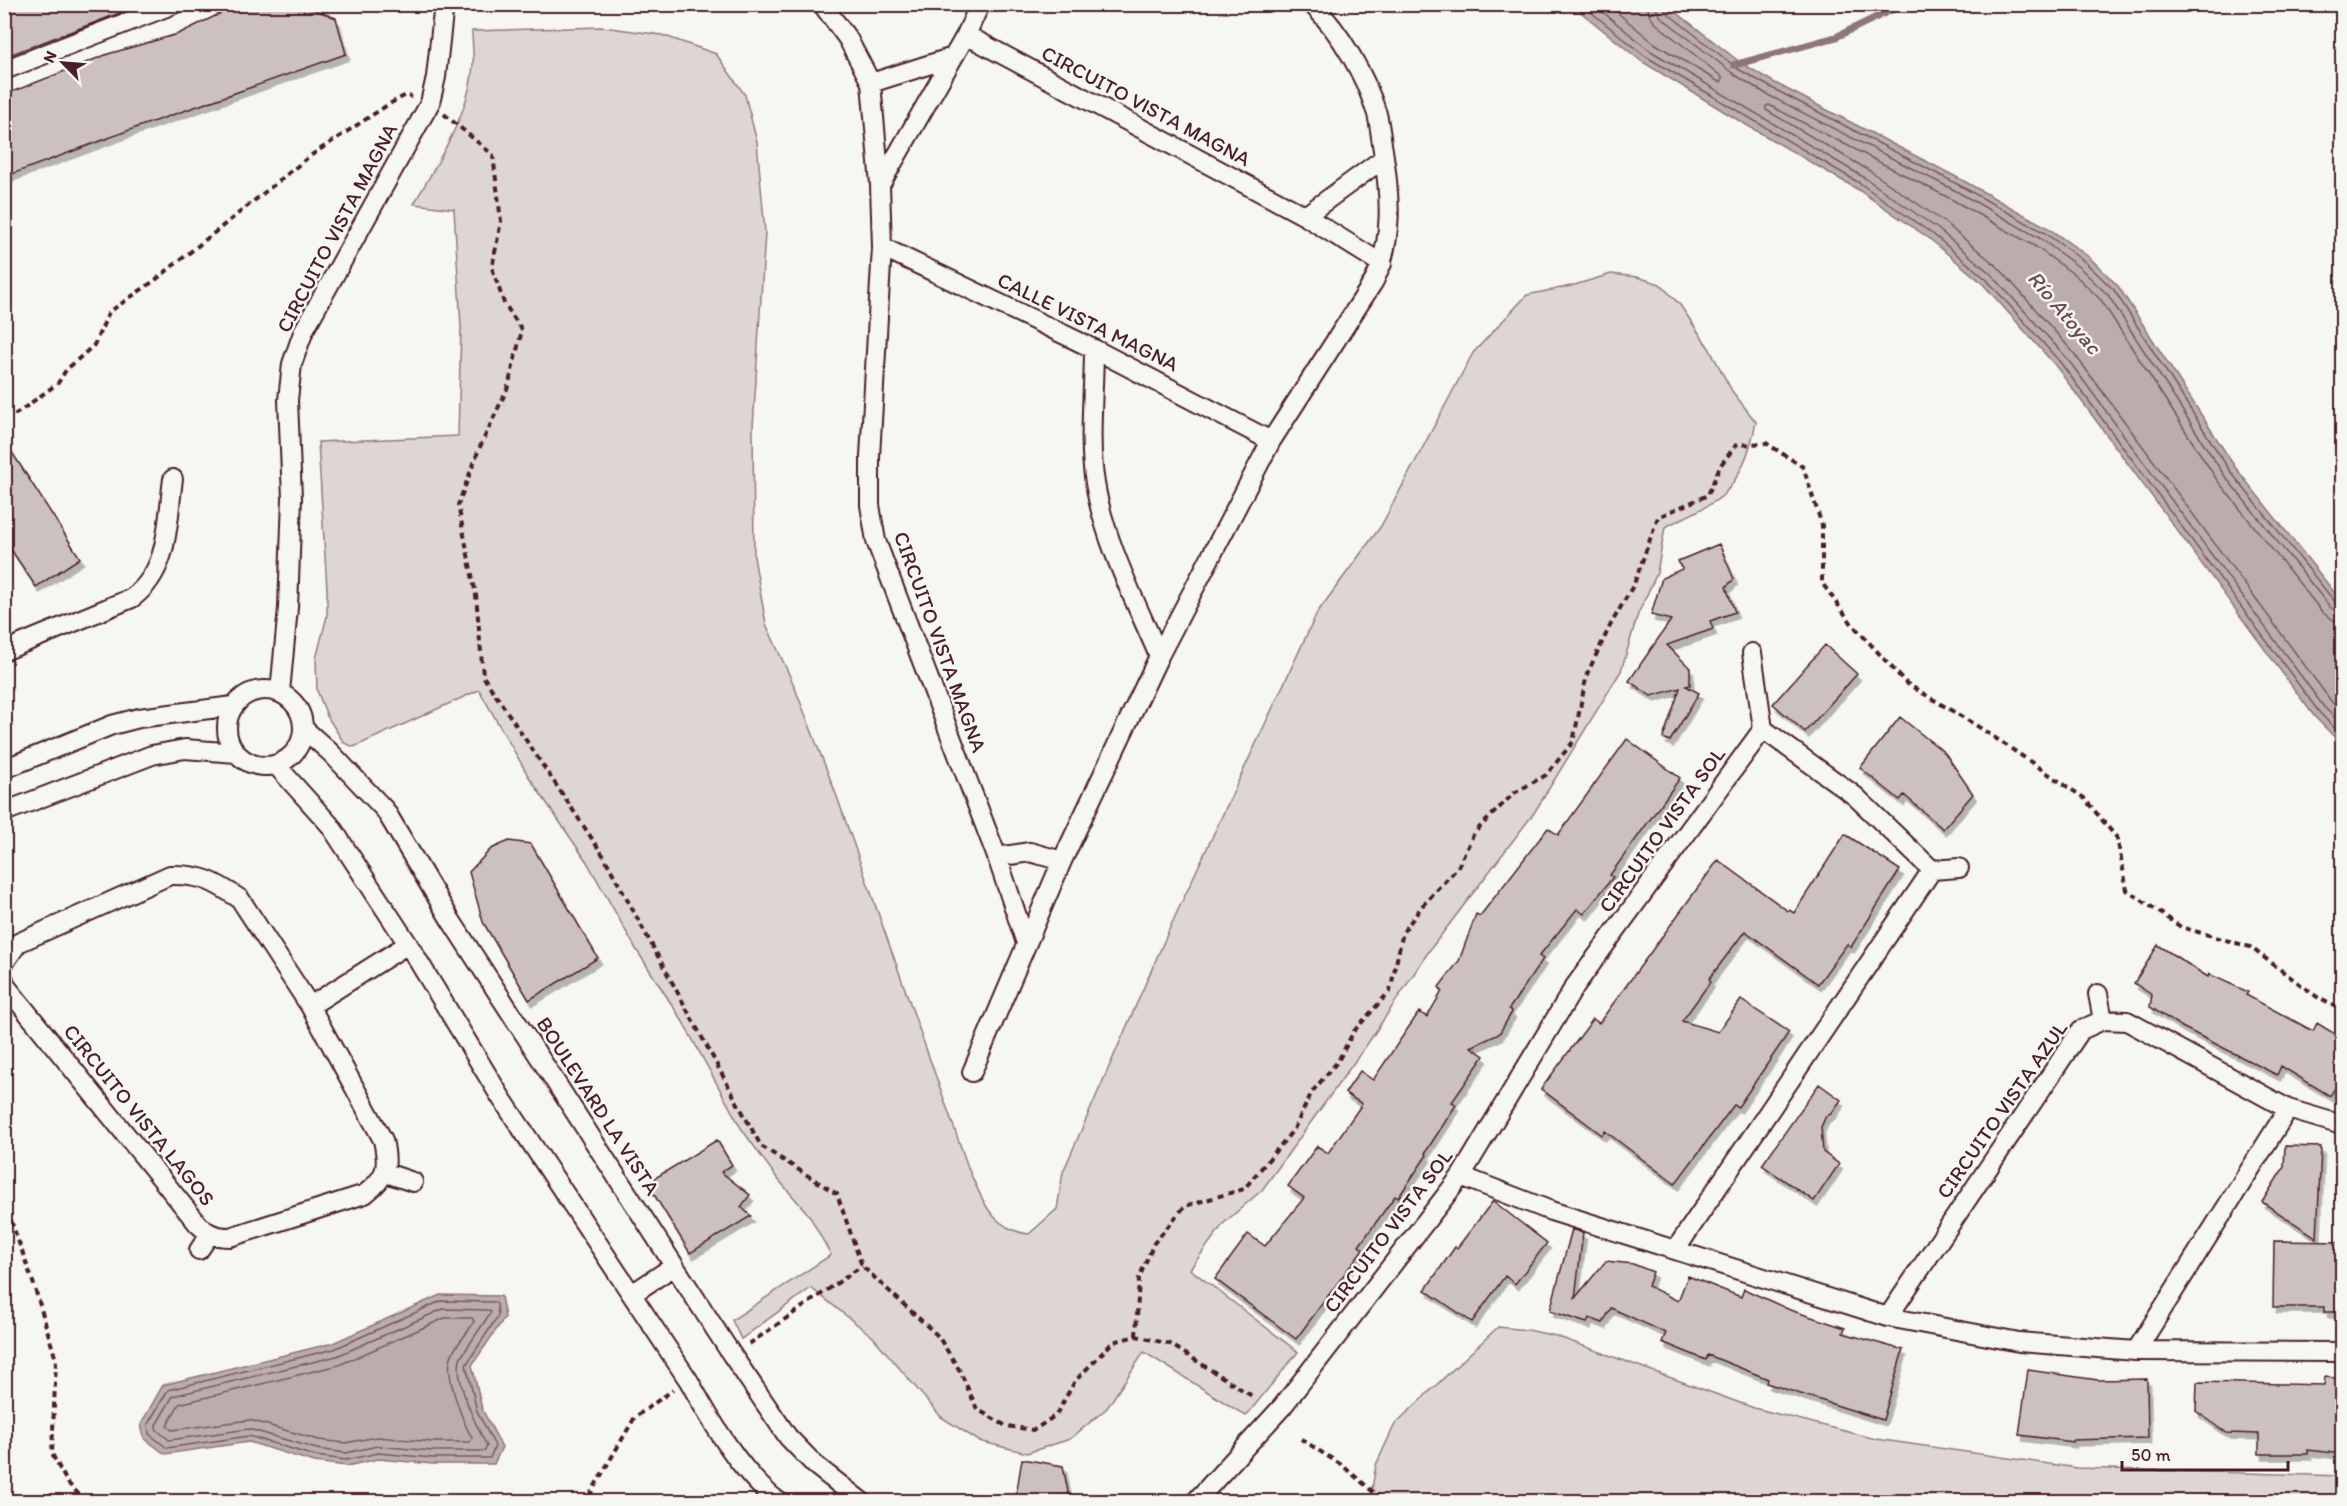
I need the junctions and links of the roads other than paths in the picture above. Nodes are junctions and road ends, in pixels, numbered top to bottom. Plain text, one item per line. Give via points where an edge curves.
1 (174, 4) edge
2 (444, 4) edge
3 (822, 4) edge
4 (980, 4) edge
5 (1312, 4) edge
6 (135, 11) edge
7 (966, 35) junction
8 (953, 57) junction
9 (4, 70) edge
10 (871, 83) junction
11 (1384, 158) junction
12 (880, 185) junction
13 (1305, 216) junction
14 (882, 247) junction
15 (1382, 264) junction
16 (1094, 349) junction
17 (1271, 441) junction
18 (173, 479) dead end
19 (4, 651) edge
20 (1752, 654) dead end
21 (1159, 656) junction
22 (280, 692) junction
23 (233, 706) junction
24 (303, 728) junction
25 (1763, 729) junction
26 (236, 753) junction
27 (276, 765) junction
28 (4, 769) edge
29 (4, 812) edge
30 (998, 857) junction
31 (1062, 861) junction
32 (1959, 868) dead end
33 (1932, 870) junction
34 (1026, 943) junction
35 (408, 944) junction
36 (5, 964) edge
37 (4, 980) edge
38 (2098, 994) dead end
39 (310, 1006) junction
40 (2103, 1020) junction
41 (972, 1072) dead end
42 (2288, 1108) junction
43 (2343, 1125) edge
44 (386, 1173) junction
45 (1461, 1176) junction
46 (412, 1182) dead end
47 (210, 1234) junction
48 (1676, 1249) junction
49 (199, 1250) dead end
50 (674, 1266) junction
51 (632, 1294) junction
52 (1888, 1317) junction
53 (2136, 1351) junction
54 (2343, 1352) edge
55 (755, 1495) edge
56 (779, 1502) edge
57 (862, 1502) edge
58 (1195, 1502) edge

1 - 6 street
2 - 22 street, CIRCUITO VISTA MAGNA via 430,103 304,330 292,364 288,399 292,498 288,608
3 - 10 street, CIRCUITO VISTA MAGNA via 848,39
4 - 7 street
5 - 11 street via 1344,45 1364,82 1377,115
6 - 9 street
7 - 8 street
7 - 13 street, CIRCUITO VISTA MAGNA
8 - 10 street
8 - 12 street
10 - 12 street, CIRCUITO VISTA MAGNA
11 - 13 street
11 - 15 street via 1389,229
12 - 14 street, CIRCUITO VISTA MAGNA
13 - 15 street, CIRCUITO VISTA MAGNA
14 - 16 street, CALLE VISTA MAGNA
14 - 30 street, CIRCUITO VISTA MAGNA via 870,456 870,505 876,542
15 - 17 street
16 - 17 street, CALLE VISTA MAGNA
16 - 21 street via 1095,482 1108,532
17 - 21 street
18 - 19 street via 162,558 144,590
20 - 25 street
21 - 31 street
22 - 23 street via 254,691
22 - 24 street via 297,707
23 - 26 street via 227,730
23 - 28 street via 112,725
24 - 27 street via 296,751
24 - 50 street, BOULEVARD LA VISTA via 385,810 450,919
25 - 33 street via 1855,796
25 - 45 street, CIRCUITO VISTA SOL via 1575,986
26 - 27 street via 254,765
26 - 29 street via 185,749 152,755
27 - 35 street via 330,825
30 - 31 street via 1030,852
30 - 34 street, CIRCUITO VISTA MAGNA
31 - 34 street
32 - 33 street
33 - 48 street
34 - 41 street
35 - 39 street
35 - 51 street via 500,1096
36 - 39 street via 18,943 170,875 188,874 206,878 240,899
37 - 47 street, CIRCUITO VISTA LAGOS via 190,1215
38 - 40 street
39 - 44 street via 383,1140
40 - 42 street, CIRCUITO VISTA AZUL via 2127,1021
40 - 52 street, CIRCUITO VISTA AZUL via 2081,1029
42 - 43 street, CIRCUITO VISTA AZUL
42 - 53 street
44 - 46 street
44 - 47 street, CIRCUITO VISTA LAGOS via 365,1194 230,1237
45 - 48 street via 1551,1211
45 - 58 street, CIRCUITO VISTA SOL via 1282,1407
47 - 49 street
48 - 52 street
50 - 51 street
50 - 57 street, BOULEVARD LA VISTA via 788,1437 815,1465
51 - 55 street via 689,1381
52 - 53 street via 2019,1342
53 - 54 street
55 - 56 street

